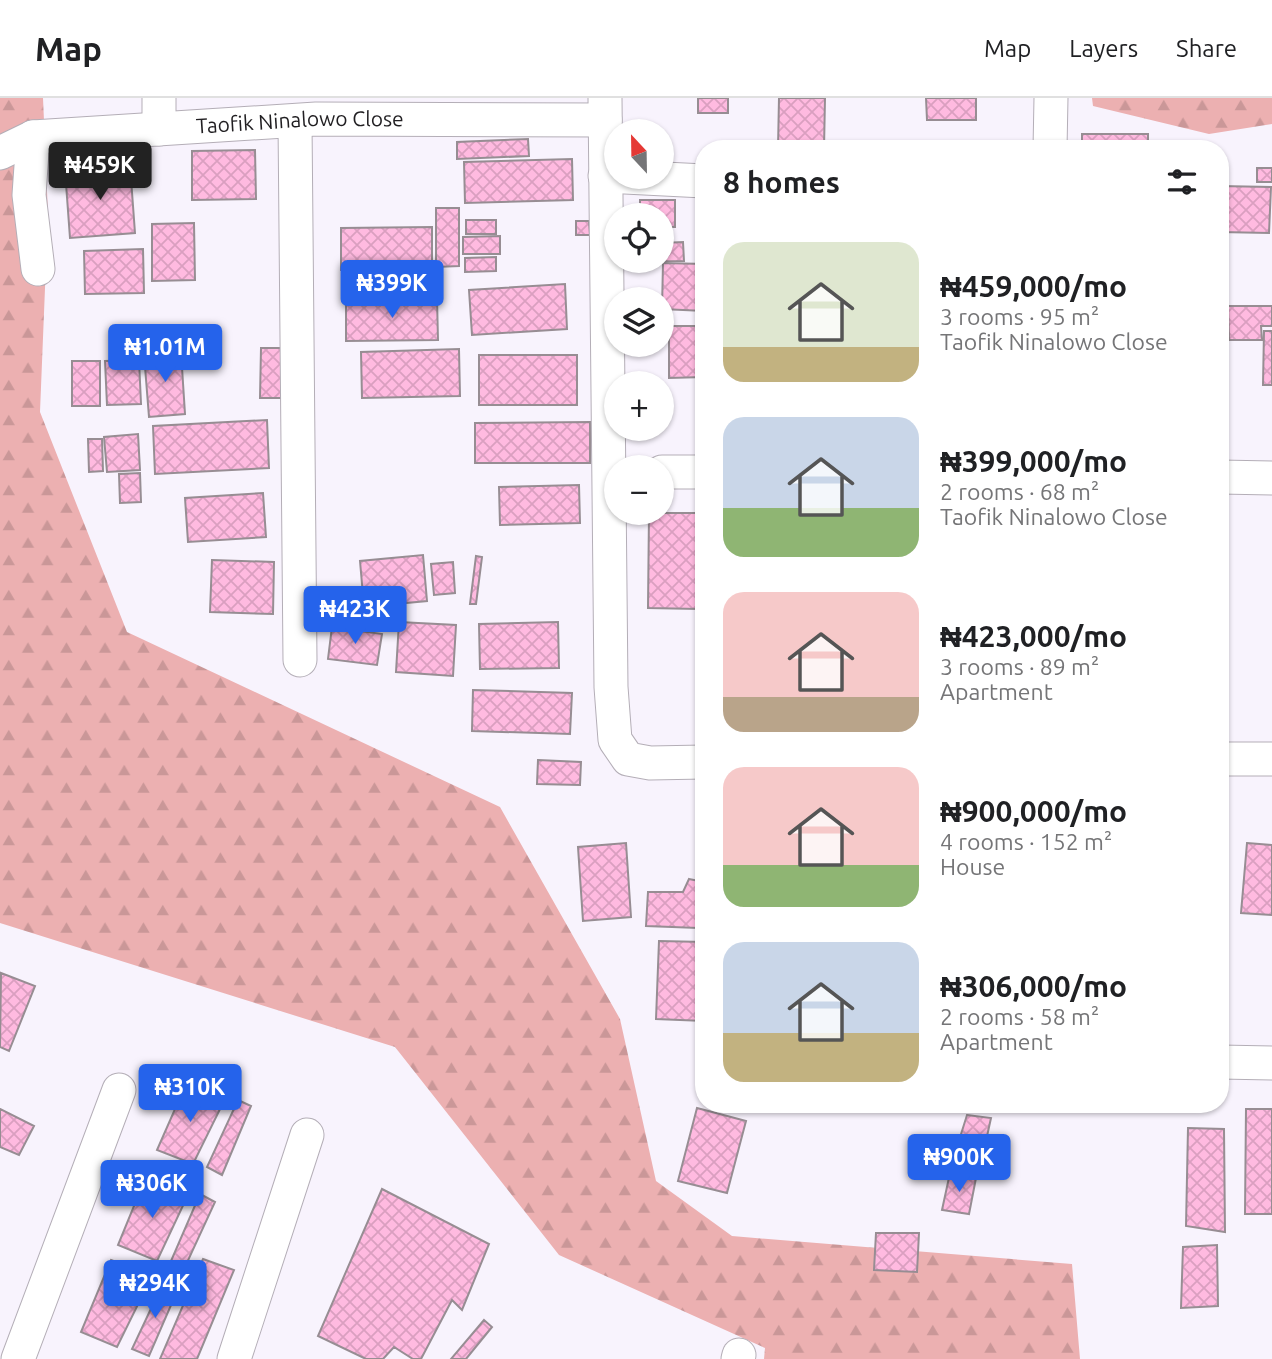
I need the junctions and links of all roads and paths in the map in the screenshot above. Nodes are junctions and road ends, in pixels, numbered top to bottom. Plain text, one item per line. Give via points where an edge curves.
1 (1051, 98) edge
2 (605, 109) edge
3 (309, 113) edge
4 (159, 114) edge
5 (33, 137) junction
6 (1050, 140) edge
7 (0, 153) edge
8 (674, 179) edge
9 (695, 181) edge
10 (605, 189) edge
11 (38, 269) dead end
12 (613, 455) edge
13 (674, 472) edge
14 (695, 472) edge
15 (1229, 477) edge
16 (1272, 478) edge
17 (612, 525) edge
18 (300, 660) dead end
19 (1229, 759) edge
20 (1272, 759) edge
21 (695, 762) edge
22 (1229, 1062) edge
23 (1272, 1063) edge
24 (119, 1090) dead end
25 (307, 1135) dead end
26 (18, 1359) edge
27 (234, 1359) edge

1 - 6 street
2 - 3 street, Taofik Ninalowo Close
3 - 4 street, Taofik Ninalowo Close
3 - 18 street
4 - 5 street, Taofik Ninalowo Close
5 - 7 street, Taofik Ninalowo Close
5 - 11 street via 29,195
8 - 9 street
10 - 12 street
13 - 14 street
15 - 16 street
17 - 21 street via 615,740 628,759
19 - 20 street
22 - 23 street
24 - 26 street
25 - 27 street

